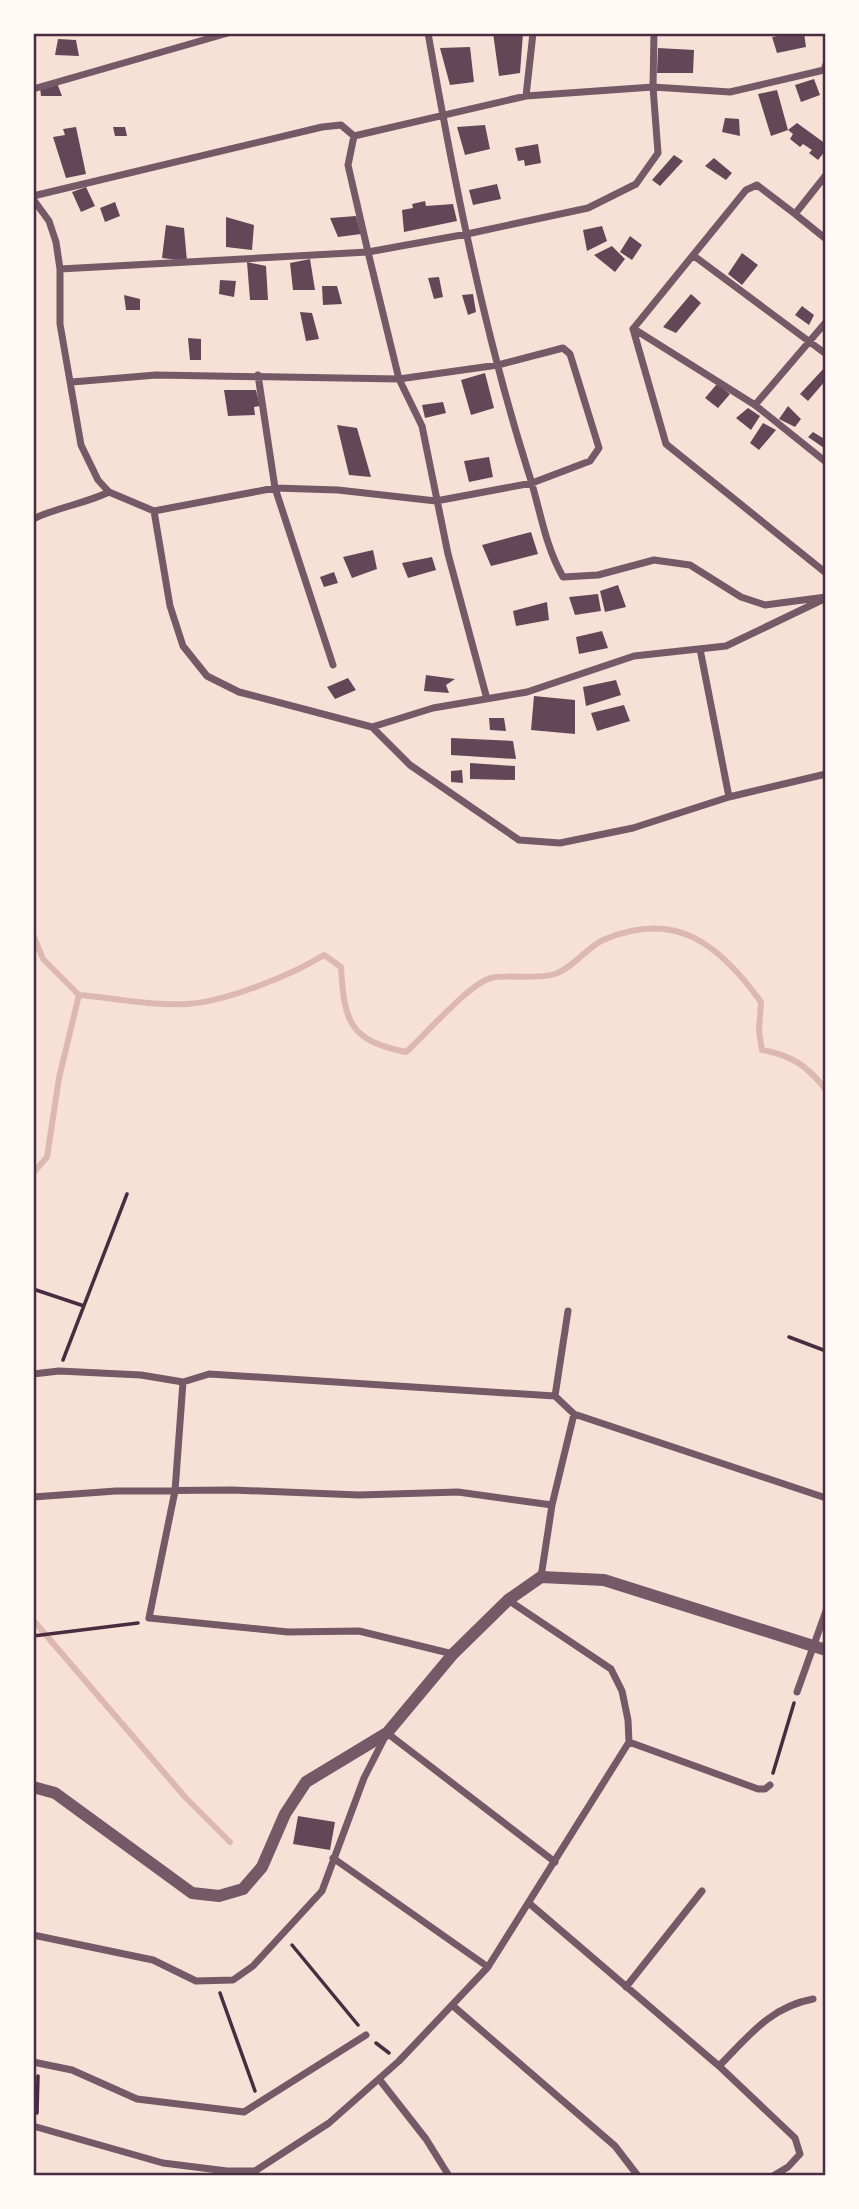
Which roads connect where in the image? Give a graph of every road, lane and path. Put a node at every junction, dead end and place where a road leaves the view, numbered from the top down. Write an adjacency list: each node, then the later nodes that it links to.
1 (228, 33): 7 (street)
2 (428, 33): 9 (street)
3 (533, 33): 8 (street)
4 (654, 33): 6 (street)
5 (826, 64): 6 (street)
6 (653, 87): 8 (street); 14 (street)
7 (33, 89)
8 (526, 96): 9 (street)
9 (442, 114): 10 (street); 14 (street)
10 (354, 136): 12 (street); 16 (street)
11 (826, 175): 13 (street)
12 (33, 197): 18 (street)
13 (795, 214): 15 (street); 17 (street)
14 (467, 234): 16 (street); 23 (street)
15 (826, 239)
16 (368, 252): 18 (street); 25 (street)
17 (694, 256): 20 (street); 21 (street)
18 (60, 270): 26 (street)
19 (826, 322): 21 (street)
20 (633, 329): 27 (street); 35 (street)
21 (810, 342): 22 (street); 27 (street)
22 (826, 354)
23 (498, 365): 25 (street); 29 (street); 29 (street)
24 (258, 375): 25 (street); 26 (street); 30 (street)
25 (399, 379): 32 (street)
26 (72, 382): 31 (street)
27 (755, 405): 28 (street)
28 (826, 462)
29 (532, 483): 32 (street); 36 (street)
30 (275, 488): 32 (street); 33 (street); 38 (street)
31 (109, 492): 33 (street); 34 (street)
32 (436, 501): 39 (street)
33 (154, 511): 40 (street)
34 (33, 519)
35 (826, 573)
36 (826, 598): 37 (street)
37 (700, 649): 39 (street); 42 (street)
38 (333, 665)
39 (487, 699): 40 (street)
40 (372, 727): 42 (street)
41 (826, 774): 42 (street)
42 (729, 797)
43 (127, 1194): 45 (path)
44 (33, 1289): 45 (path)
45 (84, 1306): 49 (path)
46 (568, 1311): 52 (street)
47 (789, 1337): 48 (path)
48 (826, 1351)
49 (59, 1371): 50 (street); 51 (street)
50 (33, 1374)
51 (183, 1382): 52 (street); 54 (street)
52 (555, 1396): 53 (street)
53 (574, 1414): 56 (street); 57 (street)
54 (175, 1491): 55 (street); 57 (street); 61 (street)
55 (33, 1497)
56 (826, 1498)
57 (552, 1505): 58 (street)
58 (541, 1577): 59 (street); 63 (street)
59 (508, 1600): 65 (street); 68 (street)
60 (826, 1611): 63 (street)
61 (149, 1618): 62 (path); 65 (street)
62 (33, 1636)
63 (811, 1645): 64 (street); 66 (street)
64 (826, 1650)
65 (453, 1654): 67 (street)
66 (797, 1692): 69 (path)
67 (387, 1733): 70 (street); 71 (street); 72 (street)
68 (629, 1742): 69 (street); 72 (street)
69 (770, 1785)
70 (33, 1787)
71 (333, 1858): 75 (street); 77 (street)
72 (555, 1862): 74 (street)
73 (702, 1891): 79 (street)
74 (530, 1905): 77 (street); 79 (street)
75 (283, 1933): 78 (street); 82 (path)
76 (33, 1935): 78 (street)
77 (488, 1967): 81 (street)
78 (216, 1983): 87 (path)
79 (626, 1987): 85 (street)
80 (814, 1999): 85 (street)
81 (452, 2005): 83 (street); 91 (street)
82 (366, 2035): 83 (path); 87 (street)
83 (399, 2061): 86 (street)
84 (36, 2062): 87 (street); 88 (path)
85 (719, 2066): 92 (street)
86 (379, 2079): 89 (street); 90 (street)
87 (259, 2103)
88 (35, 2126): 89 (street)
89 (258, 2173)
90 (449, 2176)
91 (639, 2176)
92 (773, 2176)

